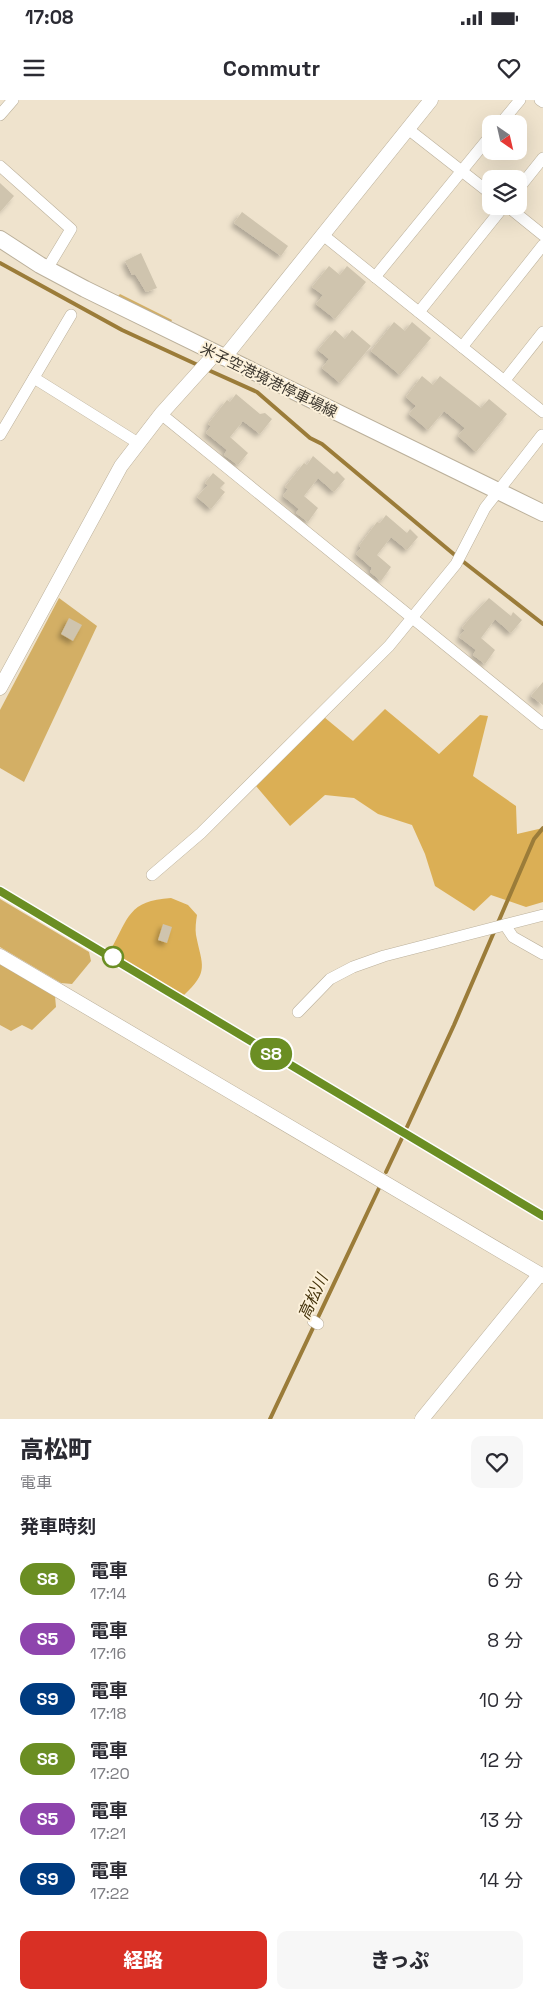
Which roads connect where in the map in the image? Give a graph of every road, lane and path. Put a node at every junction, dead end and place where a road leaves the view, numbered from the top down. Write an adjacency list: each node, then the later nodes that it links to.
1 (13, 100): 4 (street)
2 (431, 100): 6 (street)
3 (520, 100): 5 (street)
4 (0, 115)
5 (508, 115)
6 (408, 128): 10 (street); 15 (street)
7 (482, 146): 10 (street)
8 (543, 158): 11 (street)
9 (0, 166): 19 (street)
10 (462, 171): 12 (street); 20 (street)
11 (527, 178)
12 (482, 187)
13 (498, 215): 21 (street)
14 (517, 215): 16 (street)
15 (323, 235): 20 (street); 25 (street)
16 (543, 235)
17 (0, 239): 19 (main road, 米子空港境港停車場線)
18 (543, 245): 24 (street)
19 (47, 269): 25 (main road, 米子空港境港停車場線)
20 (375, 278): 21 (street)
21 (419, 312): 24 (street)
22 (71, 315): 26 (street)
23 (543, 332): 27 (street)
24 (462, 347): 27 (street)
25 (219, 356): 29 (street); 33 (main road, 米子空港境港停車場線)
26 (34, 378): 31 (street); 32 (street)
27 (504, 380): 28 (street)
28 (543, 412)
29 (161, 414): 32 (street); 35 (street)
30 (543, 435): 33 (street)
31 (0, 436)
32 (138, 443): 36 (street)
33 (497, 491): 34 (main road, 米子空港境港停車場線); 35 (street)
34 (543, 513)
35 (411, 618): 37 (street); 38 (street)
36 (0, 688)
37 (543, 724)
38 (152, 875)
39 (543, 915): 40 (street)
40 (505, 925): 41 (street); 43 (street)
41 (543, 954)
42 (0, 956): 44 (street)
43 (298, 1012)
44 (541, 1275): 45 (street)
45 (422, 1419)

